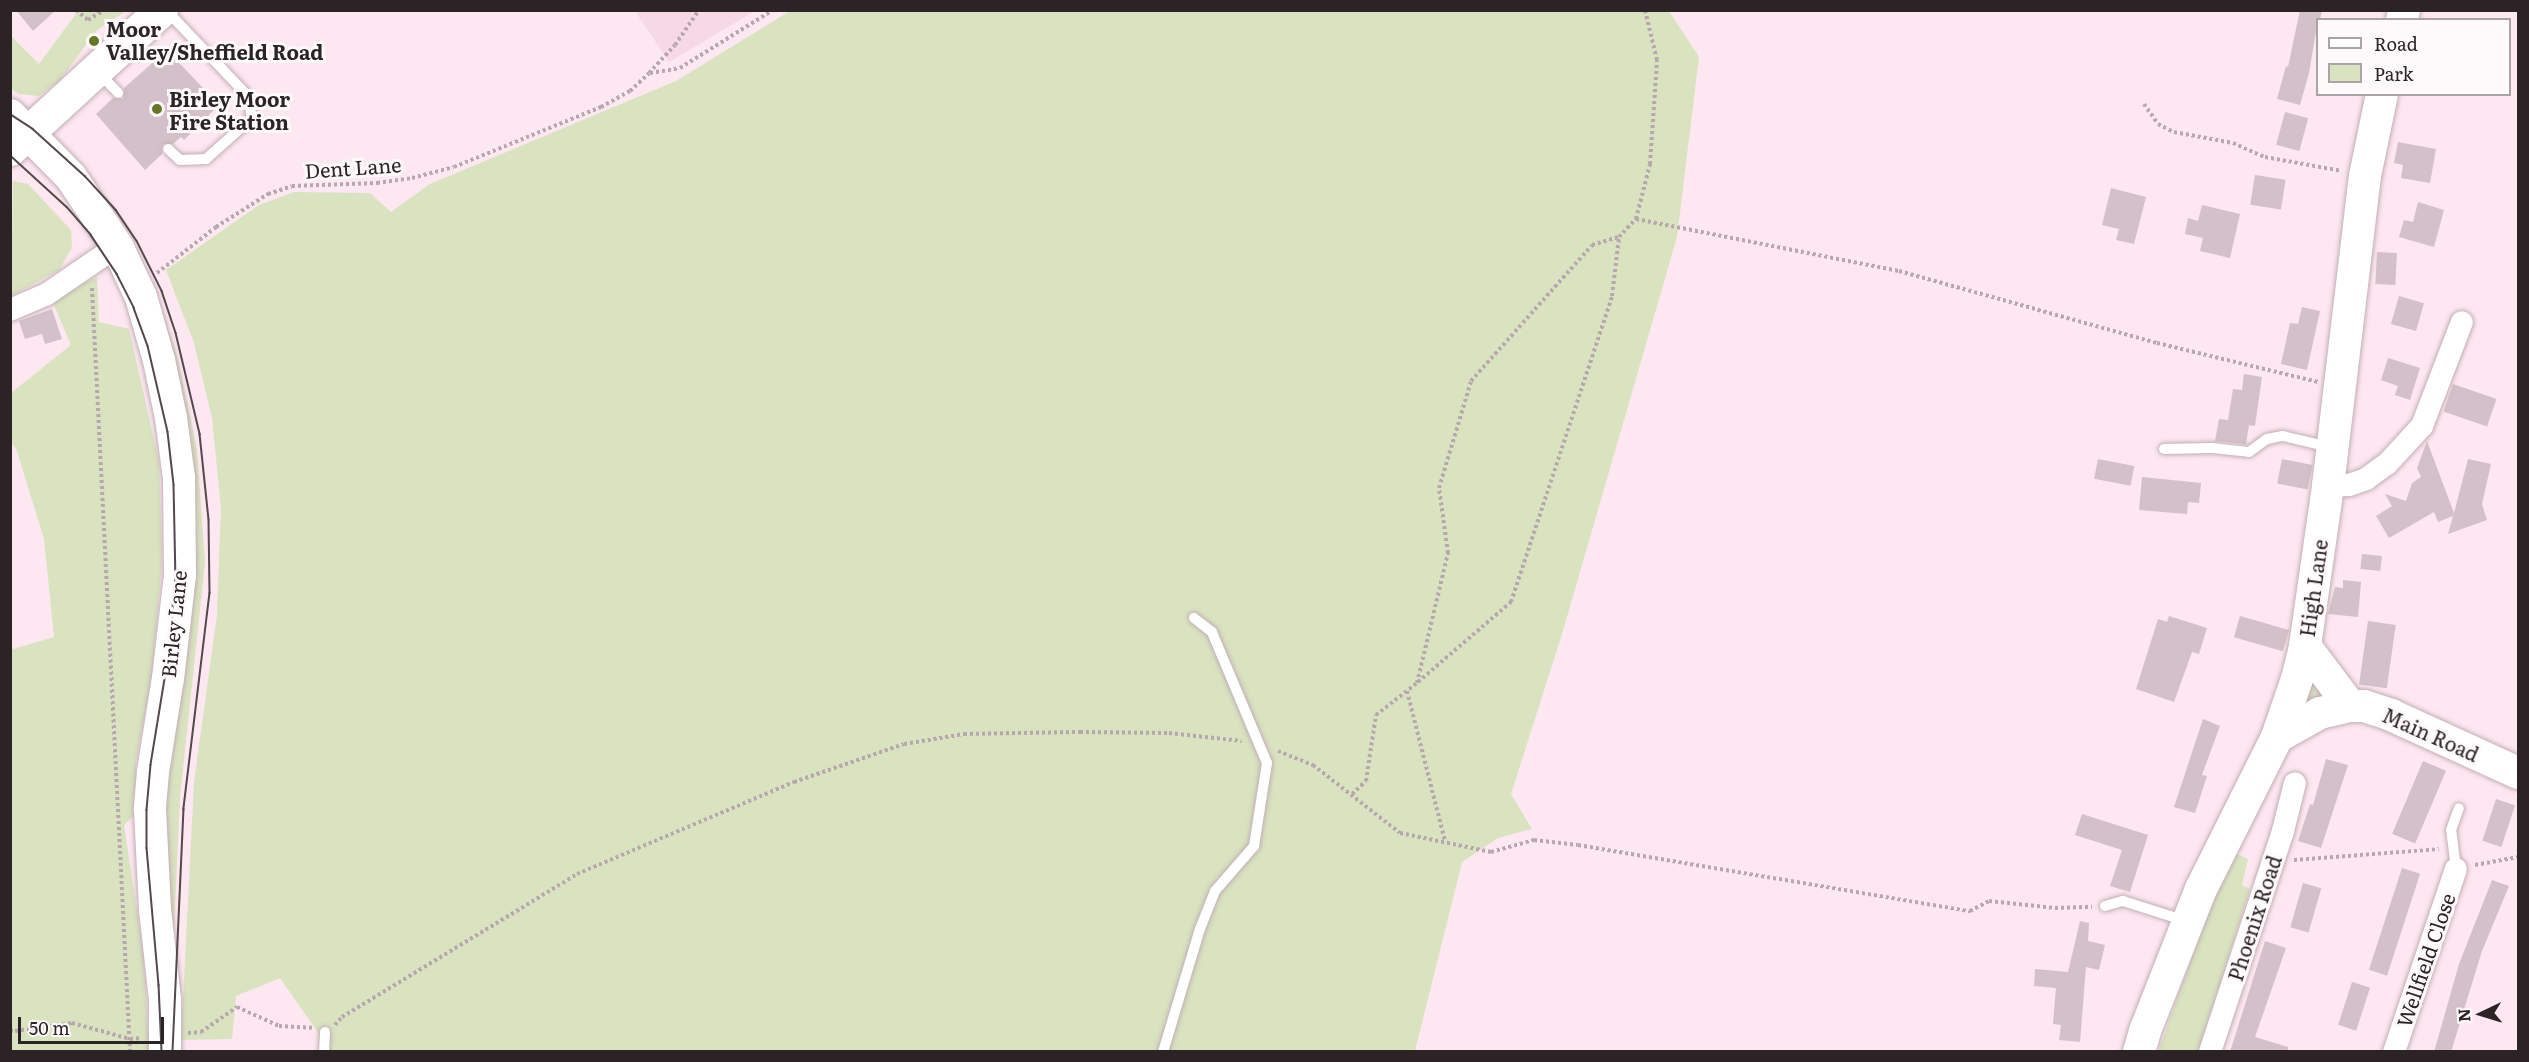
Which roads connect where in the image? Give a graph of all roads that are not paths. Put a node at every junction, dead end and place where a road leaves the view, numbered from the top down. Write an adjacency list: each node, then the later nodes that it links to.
1 (163, 10): 2 (main road); 6 (lane)
2 (96, 69): 3 (lane); 5 (main road)
3 (118, 93)
4 (2382, 96): 10 (street, High Lane)
5 (15, 137): 7 (street, Birley Lane)
6 (168, 149)
7 (117, 246): 8 (street); 24 (street, Birley Lane)
8 (10, 310)
9 (2462, 322): 12 (street)
10 (2333, 448): 11 (lane); 12 (street, High Lane)
11 (2164, 449)
12 (2328, 486): 14 (street, High Lane)
13 (1194, 618): 26 (lane)
14 (2305, 646): 15 (street); 16 (street, High Lane)
15 (2350, 706): 16 (street, Main Road); 17 (street, Main Road)
16 (2277, 737): 22 (street, High Lane)
17 (2518, 773)
18 (2295, 783): 28 (street, Phoenix Road)
19 (2459, 808): 20 (lane)
20 (2454, 858): 29 (street, Wellfield Close)
21 (2105, 906): 22 (lane)
22 (2189, 922): 27 (street, High Lane)
23 (325, 1032): 25 (lane)
24 (164, 1041)
25 (324, 1052)
26 (1163, 1052)
27 (2139, 1052)
28 (2210, 1052)
29 (2394, 1052)

